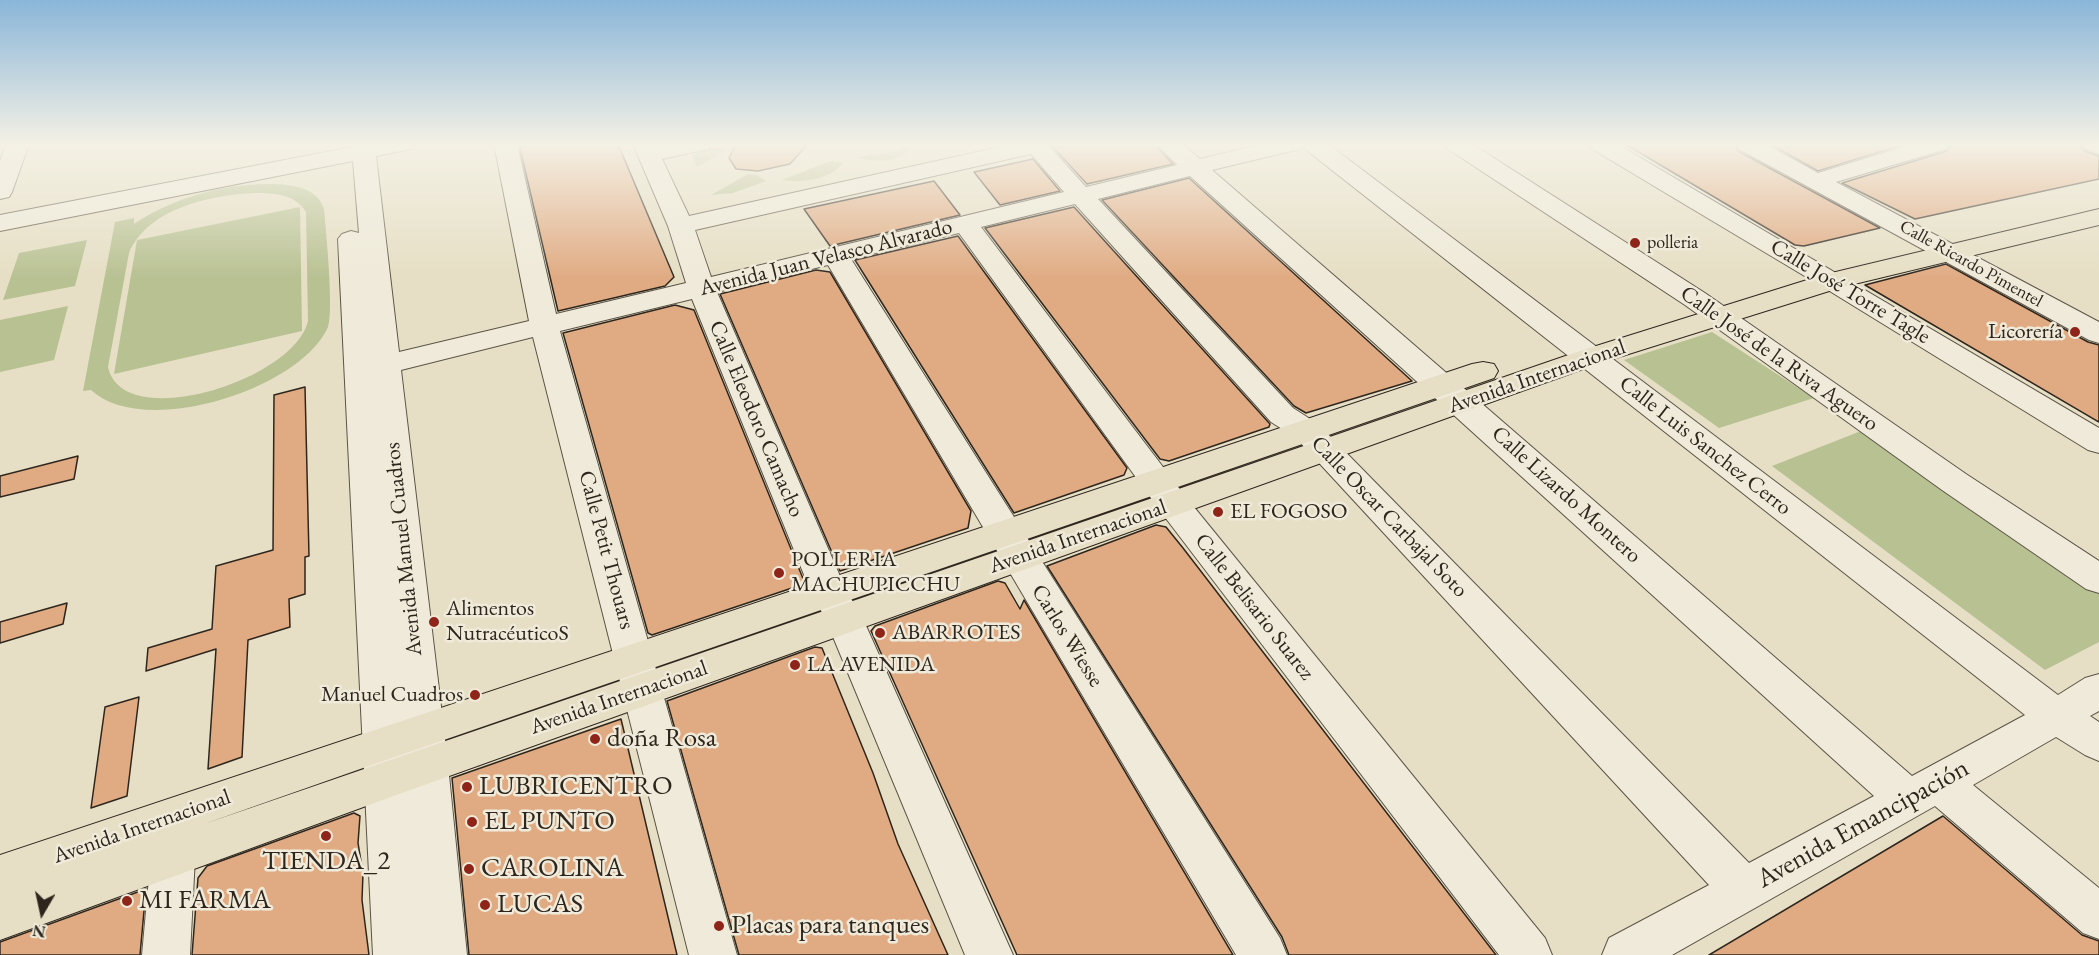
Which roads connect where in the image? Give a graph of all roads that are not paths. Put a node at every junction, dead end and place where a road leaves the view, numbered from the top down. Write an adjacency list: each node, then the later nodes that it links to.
1 (165, 189): 16 (street)
2 (357, 189): 31 (street, Avenida Manuel Cuadros)
3 (515, 189): 28 (street, Calle Petit Thouars)
4 (664, 189): 18 (street, Calle Eleodoro Camacho)
5 (845, 189): 18 (street)
6 (1076, 189): 13 (street, Calle Oscar Carbajal Soto)
7 (1109, 189): 13 (street, Avenida Juan Velasco Alvarado)
8 (1218, 189): 32 (street, Calle Lizardo Montero)
9 (1371, 189): 30 (street, Calle Luis Sanchez Cerro)
10 (1524, 189): 26 (street, Calle José de la Riva Aguero)
11 (1676, 189): 22 (street, Calle José Torre Tagle)
12 (1830, 189): 19 (street, Calle Ricardo Pimentel)
13 (1082, 195): 17 (street, Avenida Juan Velasco Alvarado); 33 (street, Calle Oscar Carbajal Soto)
14 (2099, 195): 19 (main road, Avenida Internacional)
15 (2099, 216): 20 (main road, Avenida Internacional)
16 (0, 223)
17 (965, 224): 21 (street, Avenida Juan Velasco Alvarado); 35 (street, Calle Belisario Suarez)
18 (681, 226): 24 (street, Calle Eleodoro Camacho)
19 (1921, 237): 20 (street, Calle Ricardo Pimentel); 22 (main road, Avenida Internacional)
20 (1947, 254): 23 (main road, Avenida Internacional); 27 (street, Calle Ricardo Pimentel)
21 (836, 256): 24 (street, Avenida Juan Velasco Alvarado); 36 (street, Carlos Wiesse)
22 (1807, 266): 23 (street, Calle José Torre Tagle); 26 (main road, Avenida Internacional)
23 (1833, 281): 26 (main road, Avenida Internacional); 34 (street, Calle José Torre Tagle)
24 (701, 288): 28 (street, Avenida Juan Velasco Alvarado); 38 (street, Calle Eleodoro Camacho)
25 (2099, 305): 27 (street)
26 (1706, 308): 30 (main road, Avenida Internacional); 37 (street, Calle José de la Riva Aguero)
27 (2068, 317): 29 (street, Calle Ricardo Pimentel)
28 (545, 327): 31 (street, Avenida Juan Velasco Alvarado); 39 (street, Calle Petit Thouars)
29 (2099, 334)
30 (1580, 350): 32 (main road, Avenida Internacional); 41 (street, Calle Luis Sanchez Cerro)
31 (372, 368): 43 (street, Avenida Manuel Cuadros); 44 (street, Avenida Manuel Cuadros)
32 (1451, 394): 33 (main road, Avenida Internacional); 45 (street, Calle Lizardo Montero)
33 (1316, 440): 35 (main road, Avenida Internacional); 48 (street, Calle Oscar Carbajal Soto)
34 (2099, 442)
35 (1165, 492): 36 (main road, Avenida Internacional); 57 (street, Calle Belisario Suarez)
36 (1012, 545): 38 (main road, Avenida Internacional); 56 (street, Carlos Wiesse)
37 (2099, 579)
38 (836, 606): 39 (main road, Avenida Internacional); 55 (street, Calle Eleodoro Camacho)
39 (638, 674): 43 (main road, Avenida Internacional); 54 (street, Calle Petit Thouars)
40 (2099, 690): 41 (street, Avenida Emancipación)
41 (2057, 717): 42 (street, Calle Luis Sanchez Cerro); 45 (street, Avenida Emancipación)
42 (2099, 743)
43 (425, 747): 44 (main road, Avenida Internacional); 53 (street, Avenida Manuel Cuadros)
44 (384, 762): 46 (main road, Avenida Internacional); 47 (main road, Avenida Internacional); 52 (street, Avenida Manuel Cuadros)
45 (1923, 791): 48 (street, Avenida Emancipación); 49 (street, Calle Lizardo Montero)
46 (173, 856): 50 (main road, Avenida Internacional); 51 (street)
47 (0, 876)
48 (1744, 890): 58 (street, Avenida Emancipación)
49 (2099, 917)
50 (0, 918)
51 (166, 955)
52 (397, 955)
53 (443, 955)
54 (713, 955)
55 (989, 955)
56 (1263, 955)
57 (1528, 955)
58 (1626, 955)

